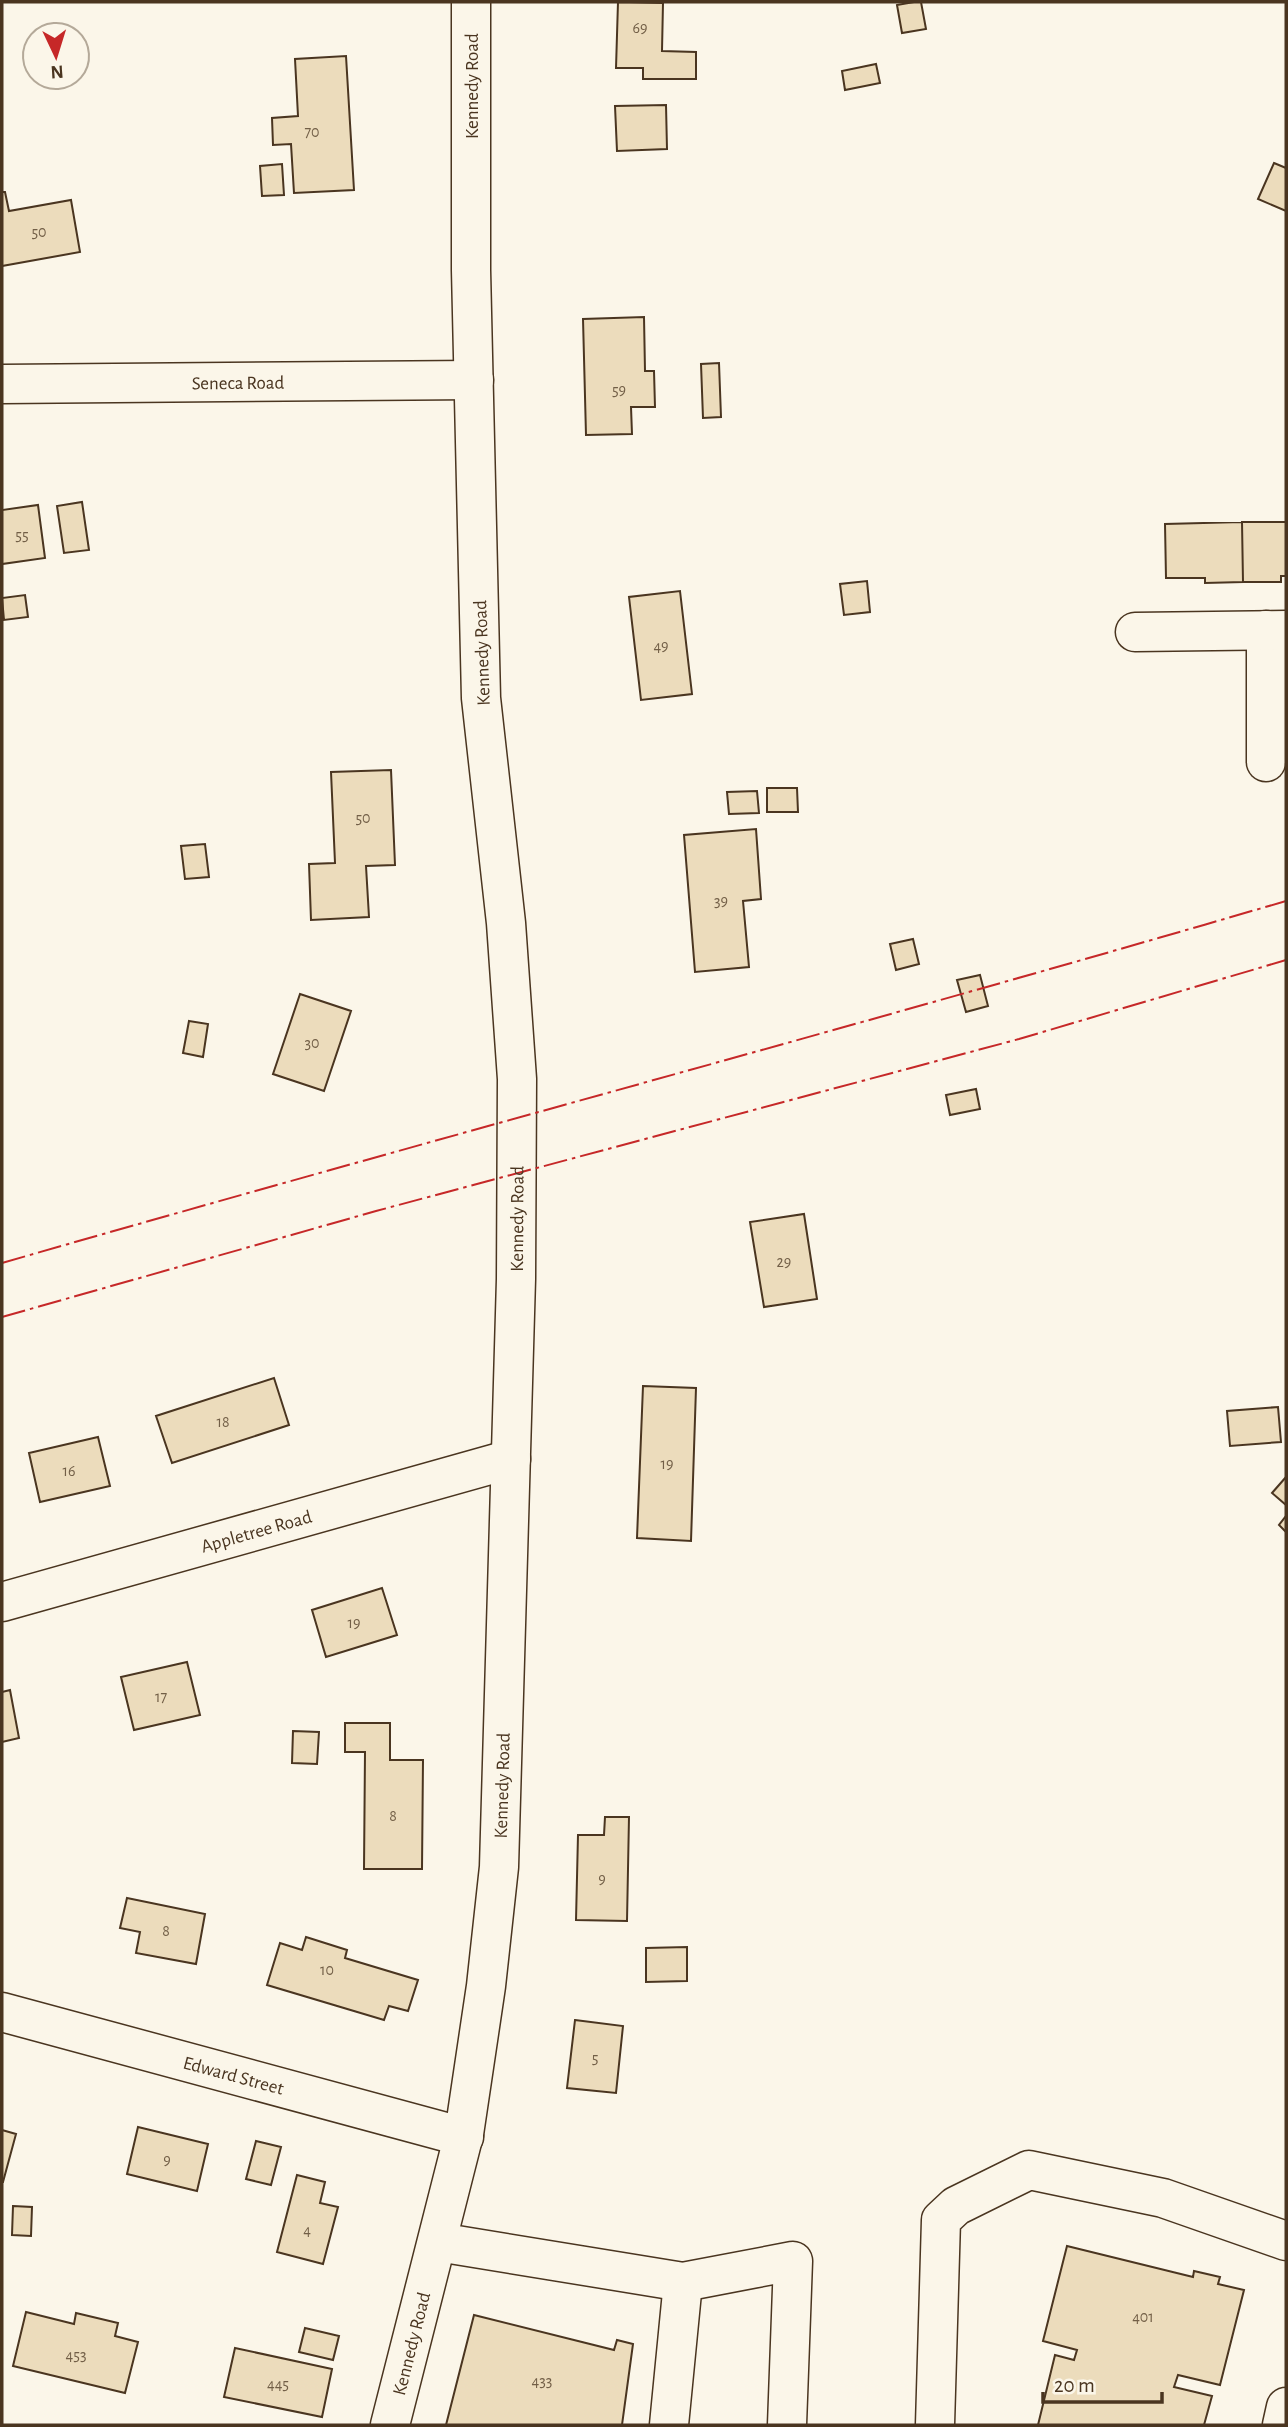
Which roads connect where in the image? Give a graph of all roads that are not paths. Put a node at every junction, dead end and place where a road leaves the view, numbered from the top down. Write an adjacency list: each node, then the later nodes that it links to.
1 (471, 2): 2 (street, Kennedy Road)
2 (474, 380): 3 (street, Seneca Road); 7 (street, Kennedy Road)
3 (2, 384)
4 (1276, 630): 5 (street); 6 (street)
5 (1135, 632)
6 (1266, 762)
7 (511, 1459): 8 (street, Appletree Road); 10 (street, Kennedy Road)
8 (2, 1602)
9 (2, 2012): 10 (street, Edward Street)
10 (464, 2137): 12 (street, Kennedy Road)
11 (1286, 2241): 18 (street)
12 (438, 2242): 13 (street); 15 (street, Kennedy Road)
13 (683, 2282): 16 (street); 17 (street)
14 (1286, 2407): 19 (street)
15 (390, 2425)
16 (669, 2425)
17 (787, 2425)
18 (934, 2425)
19 (1282, 2425)

